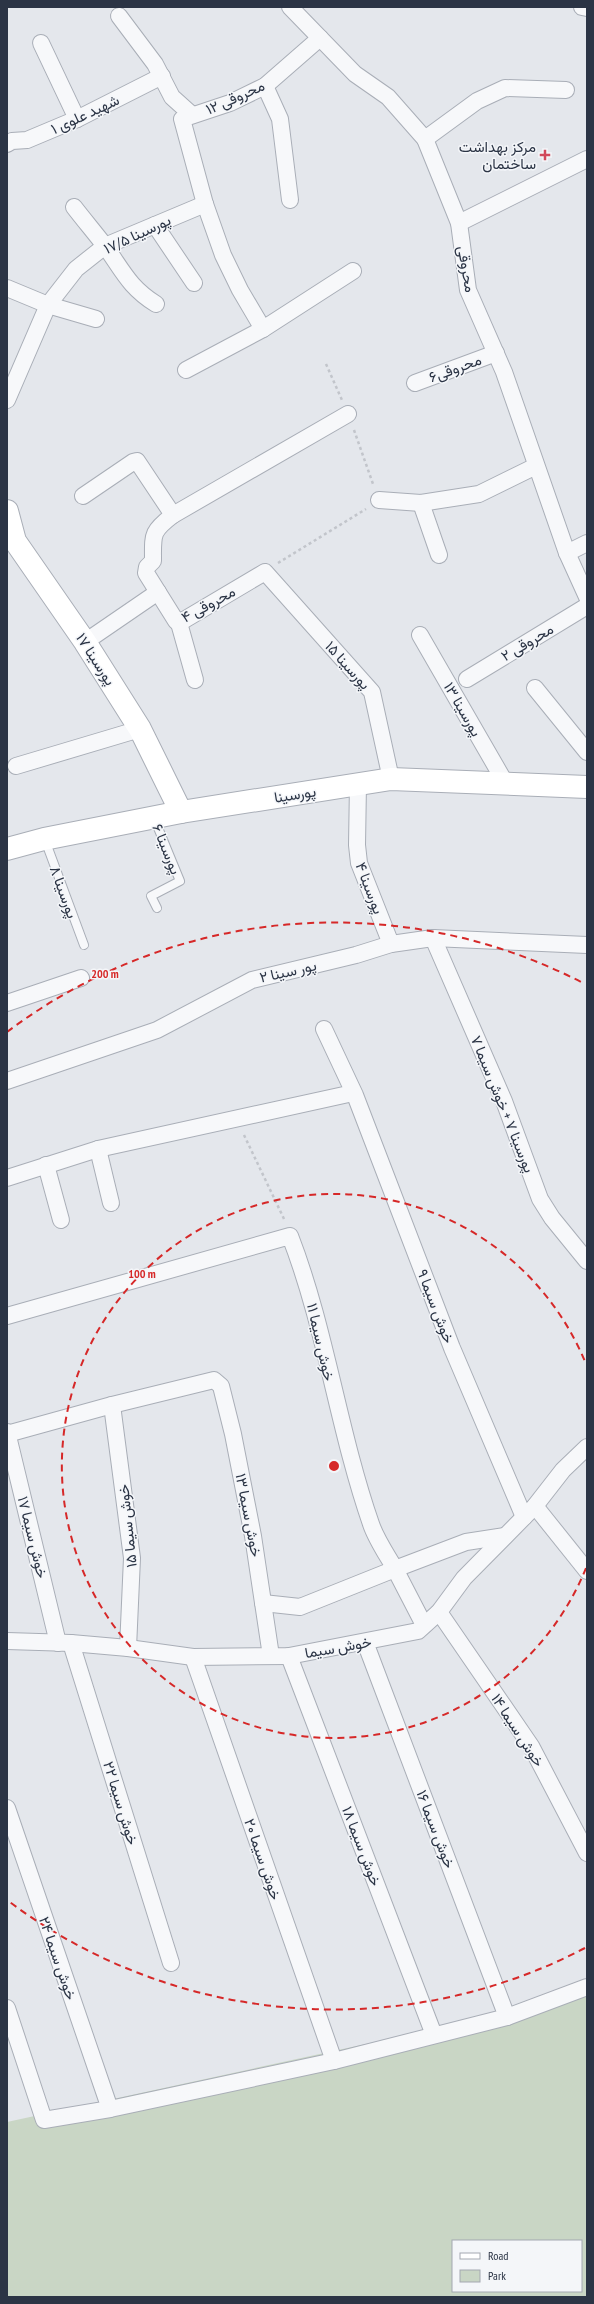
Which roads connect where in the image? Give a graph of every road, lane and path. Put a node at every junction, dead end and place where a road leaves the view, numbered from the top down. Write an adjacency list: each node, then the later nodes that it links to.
1 (290, 7): 5 (street, محروقی)
2 (582, 7): 3 (street)
3 (587, 8)
4 (119, 16): 7 (street)
5 (320, 38): 8 (street, محروقی ۱۲); 12 (street, محروقی)
6 (41, 43): 11 (street)
7 (162, 76): 10 (street); 11 (street, شهید علوی ۱)
8 (265, 86): 10 (street, محروقی ۱۲); 15 (street)
9 (566, 90): 12 (street)
10 (187, 117): 16 (street)
11 (77, 119): 13 (street, شهید علوی ۱)
12 (424, 139): 18 (street, محروقی)
13 (7, 144)
14 (587, 159): 18 (street)
15 (290, 200)
16 (205, 204): 19 (street, پورسینا ۱۷/۵); 27 (street)
17 (74, 207): 20 (street)
18 (460, 222): 28 (street, محروقی)
19 (155, 225): 20 (street, پورسینا ۱۷/۵); 22 (street)
20 (105, 246): 24 (street); 25 (street, پورسینا ۱۷/۵)
21 (352, 271): 27 (street)
22 (194, 283)
23 (7, 288): 25 (street)
24 (156, 304)
25 (48, 305): 26 (street); 31 (street, پورسینا ۱۷/۵)
26 (96, 319)
27 (263, 329): 29 (street)
28 (496, 353): 30 (street, محروقی۶); 33 (street, محروقی)
29 (186, 370)
30 (415, 383)
31 (7, 400)
32 (348, 414): 38 (street, محروقی ۴)
33 (536, 466): 36 (street); 40 (street, محروقی)
34 (83, 496): 38 (street)
35 (379, 500): 36 (street); 42 (path)
36 (421, 503): 41 (street)
37 (7, 511): 48 (street, پورسینا ۱۷)
38 (173, 515): 43 (street, محروقی ۴)
39 (587, 543): 40 (street)
40 (567, 553): 44 (street, محروقی)
41 (439, 555)
42 (265, 572): 46 (street, محروقی ۴); 55 (street, پورسینا ۱۵)
43 (158, 592): 46 (street, محروقی ۴); 48 (street)
44 (587, 597)
45 (587, 606): 49 (street, محروقی ۲)
46 (179, 623): 50 (street)
47 (420, 635): 57 (street, پورسینا ۱۳)
48 (85, 642): 52 (street, پورسینا ۱۷)
49 (467, 679)
50 (195, 680)
51 (535, 688): 53 (street)
52 (140, 729): 54 (street); 59 (street, پورسینا ۱۷)
53 (587, 752)
54 (16, 766)
55 (391, 778): 56 (street, پورسینا); 57 (street, پورسینا)
56 (358, 784): 59 (street, پورسینا); 65 (street, پورسینا ۴)
57 (506, 784): 58 (street, پورسینا)
58 (587, 787)
59 (180, 812): 60 (street, پورسینا)
60 (154, 817): 61 (street, پورسینا); 63 (lane, پورسینا ۶)
61 (44, 839): 62 (street, پورسینا); 66 (lane, پورسینا ۸)
62 (7, 849)
63 (157, 908)
64 (433, 938): 65 (street, پور سینا ۲); 67 (street, پور سینا ۲); 80 (street, پورسینا ۷ + خوش سیما ۷)
65 (392, 944): 71 (street, پور سینا ۲)
66 (84, 945)
67 (587, 945)
68 (81, 978): 69 (street)
69 (7, 1003)
70 (324, 1029): 72 (street, خوش سیما ۹)
71 (7, 1081)
72 (353, 1093): 73 (street); 85 (street, خوش سیما ۹)
73 (236, 1118): 74 (street); 79 (path)
74 (98, 1149): 75 (street); 77 (street)
75 (46, 1165): 76 (street); 78 (street)
76 (7, 1178)
77 (112, 1204)
78 (61, 1220)
79 (290, 1236): 81 (street); 87 (street, خوش سیما ۱۱)
80 (587, 1261)
81 (7, 1316)
82 (112, 1405): 83 (street); 89 (street, خوش سیما ۱۳); 95 (street, خوش سیما ۱۵)
83 (7, 1433): 94 (street, خوش سیما ۱۷)
84 (587, 1447): 85 (street, خوش سیما)
85 (530, 1512): 86 (street, خوش سیما); 88 (street, خوش سیما ۹)
86 (505, 1536): 87 (street); 90 (street, خوش سیما)
87 (395, 1569): 89 (street); 91 (street, خوش سیما ۱۱)
88 (587, 1571)
89 (263, 1603): 96 (street, خوش سیما ۱۳)
90 (439, 1612): 91 (street, خوش سیما); 100 (street, خوش سیما ۱۴)
91 (424, 1625): 93 (street, خوش سیما)
92 (7, 1641): 94 (street, خوش سیما)
93 (365, 1642): 97 (street, خوش سیما); 104 (street, خوش سیما ۱۶)
94 (65, 1643): 95 (street, خوش سیما); 101 (street, خوش سیما ۲۲)
95 (128, 1648): 98 (street, خوش سیما)
96 (271, 1656): 97 (street, خوش سیما); 98 (street, خوش سیما)
97 (289, 1656): 105 (street, خوش سیما ۱۸)
98 (193, 1657): 106 (street, خوش سیما ۲۰)
99 (7, 1808): 107 (street, خوش سیما ۲۴)
100 (587, 1853)
101 (171, 1963)
102 (587, 1987): 104 (street)
103 (7, 2008): 107 (street)
104 (507, 2017): 105 (street)
105 (434, 2036): 106 (street)
106 (334, 2061): 107 (street)
107 (110, 2109)

